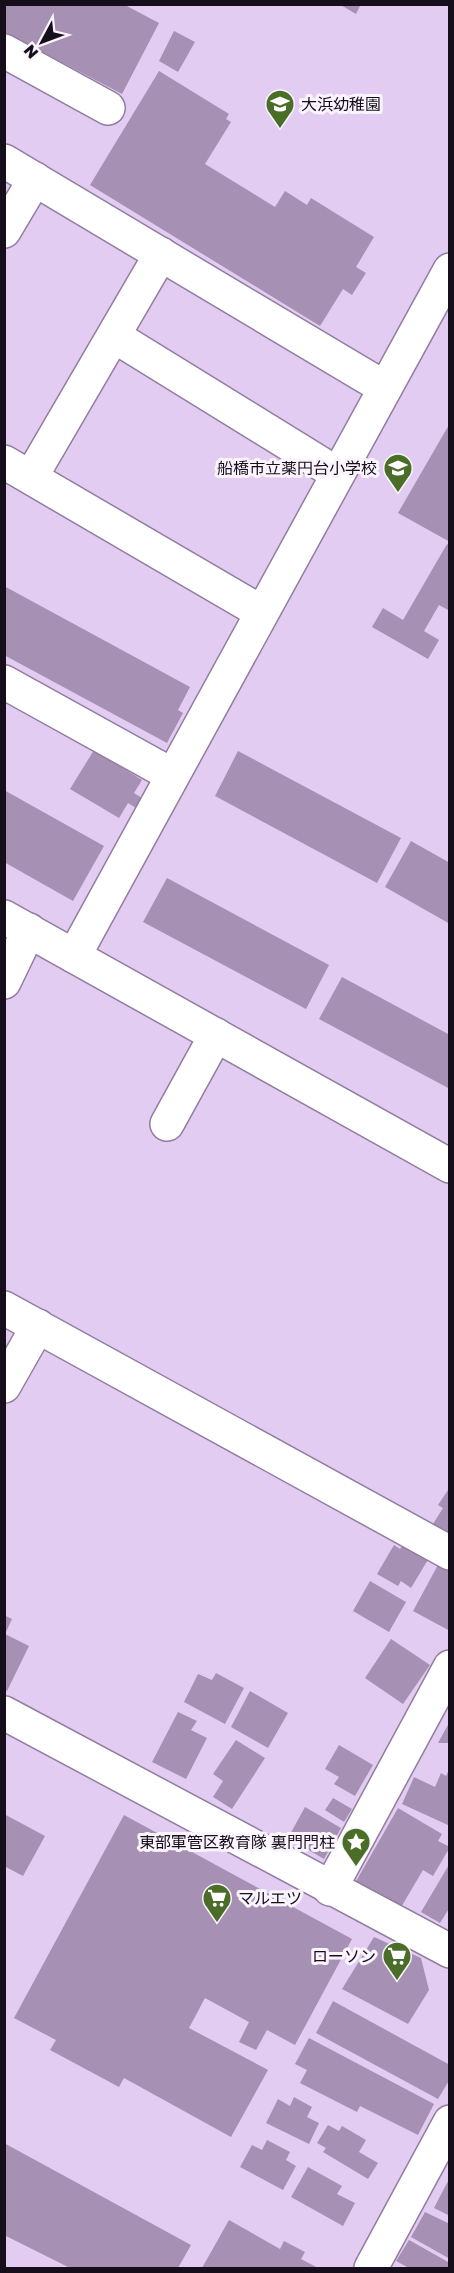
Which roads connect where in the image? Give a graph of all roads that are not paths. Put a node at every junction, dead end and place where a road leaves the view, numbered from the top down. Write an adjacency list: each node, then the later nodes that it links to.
1 (4, 51): 2 (street)
2 (108, 108)
3 (4, 161): 4 (street)
4 (35, 179): 5 (street); 6 (street)
5 (4, 231)
6 (161, 254): 8 (street); 9 (street)
7 (450, 270): 9 (street)
8 (114, 336): 10 (street); 11 (street)
9 (385, 388): 11 (street)
10 (18, 469): 12 (street)
11 (336, 473): 12 (street)
12 (261, 612): 14 (street)
13 (4, 682): 14 (street)
14 (172, 775): 16 (street)
15 (17, 923): 16 (street); 17 (street)
16 (74, 956): 18 (street)
17 (4, 982)
18 (216, 1035): 19 (street); 20 (street)
19 (166, 1124)
20 (450, 1166)
21 (4, 1308): 22 (street)
22 (38, 1326): 23 (street); 24 (street)
23 (4, 1386)
24 (450, 1553)
25 (450, 1666): 27 (street)
26 (4, 1713): 27 (street)
27 (330, 1889): 28 (street)
28 (450, 1950)
29 (450, 2122): 30 (street)
30 (371, 2268)

